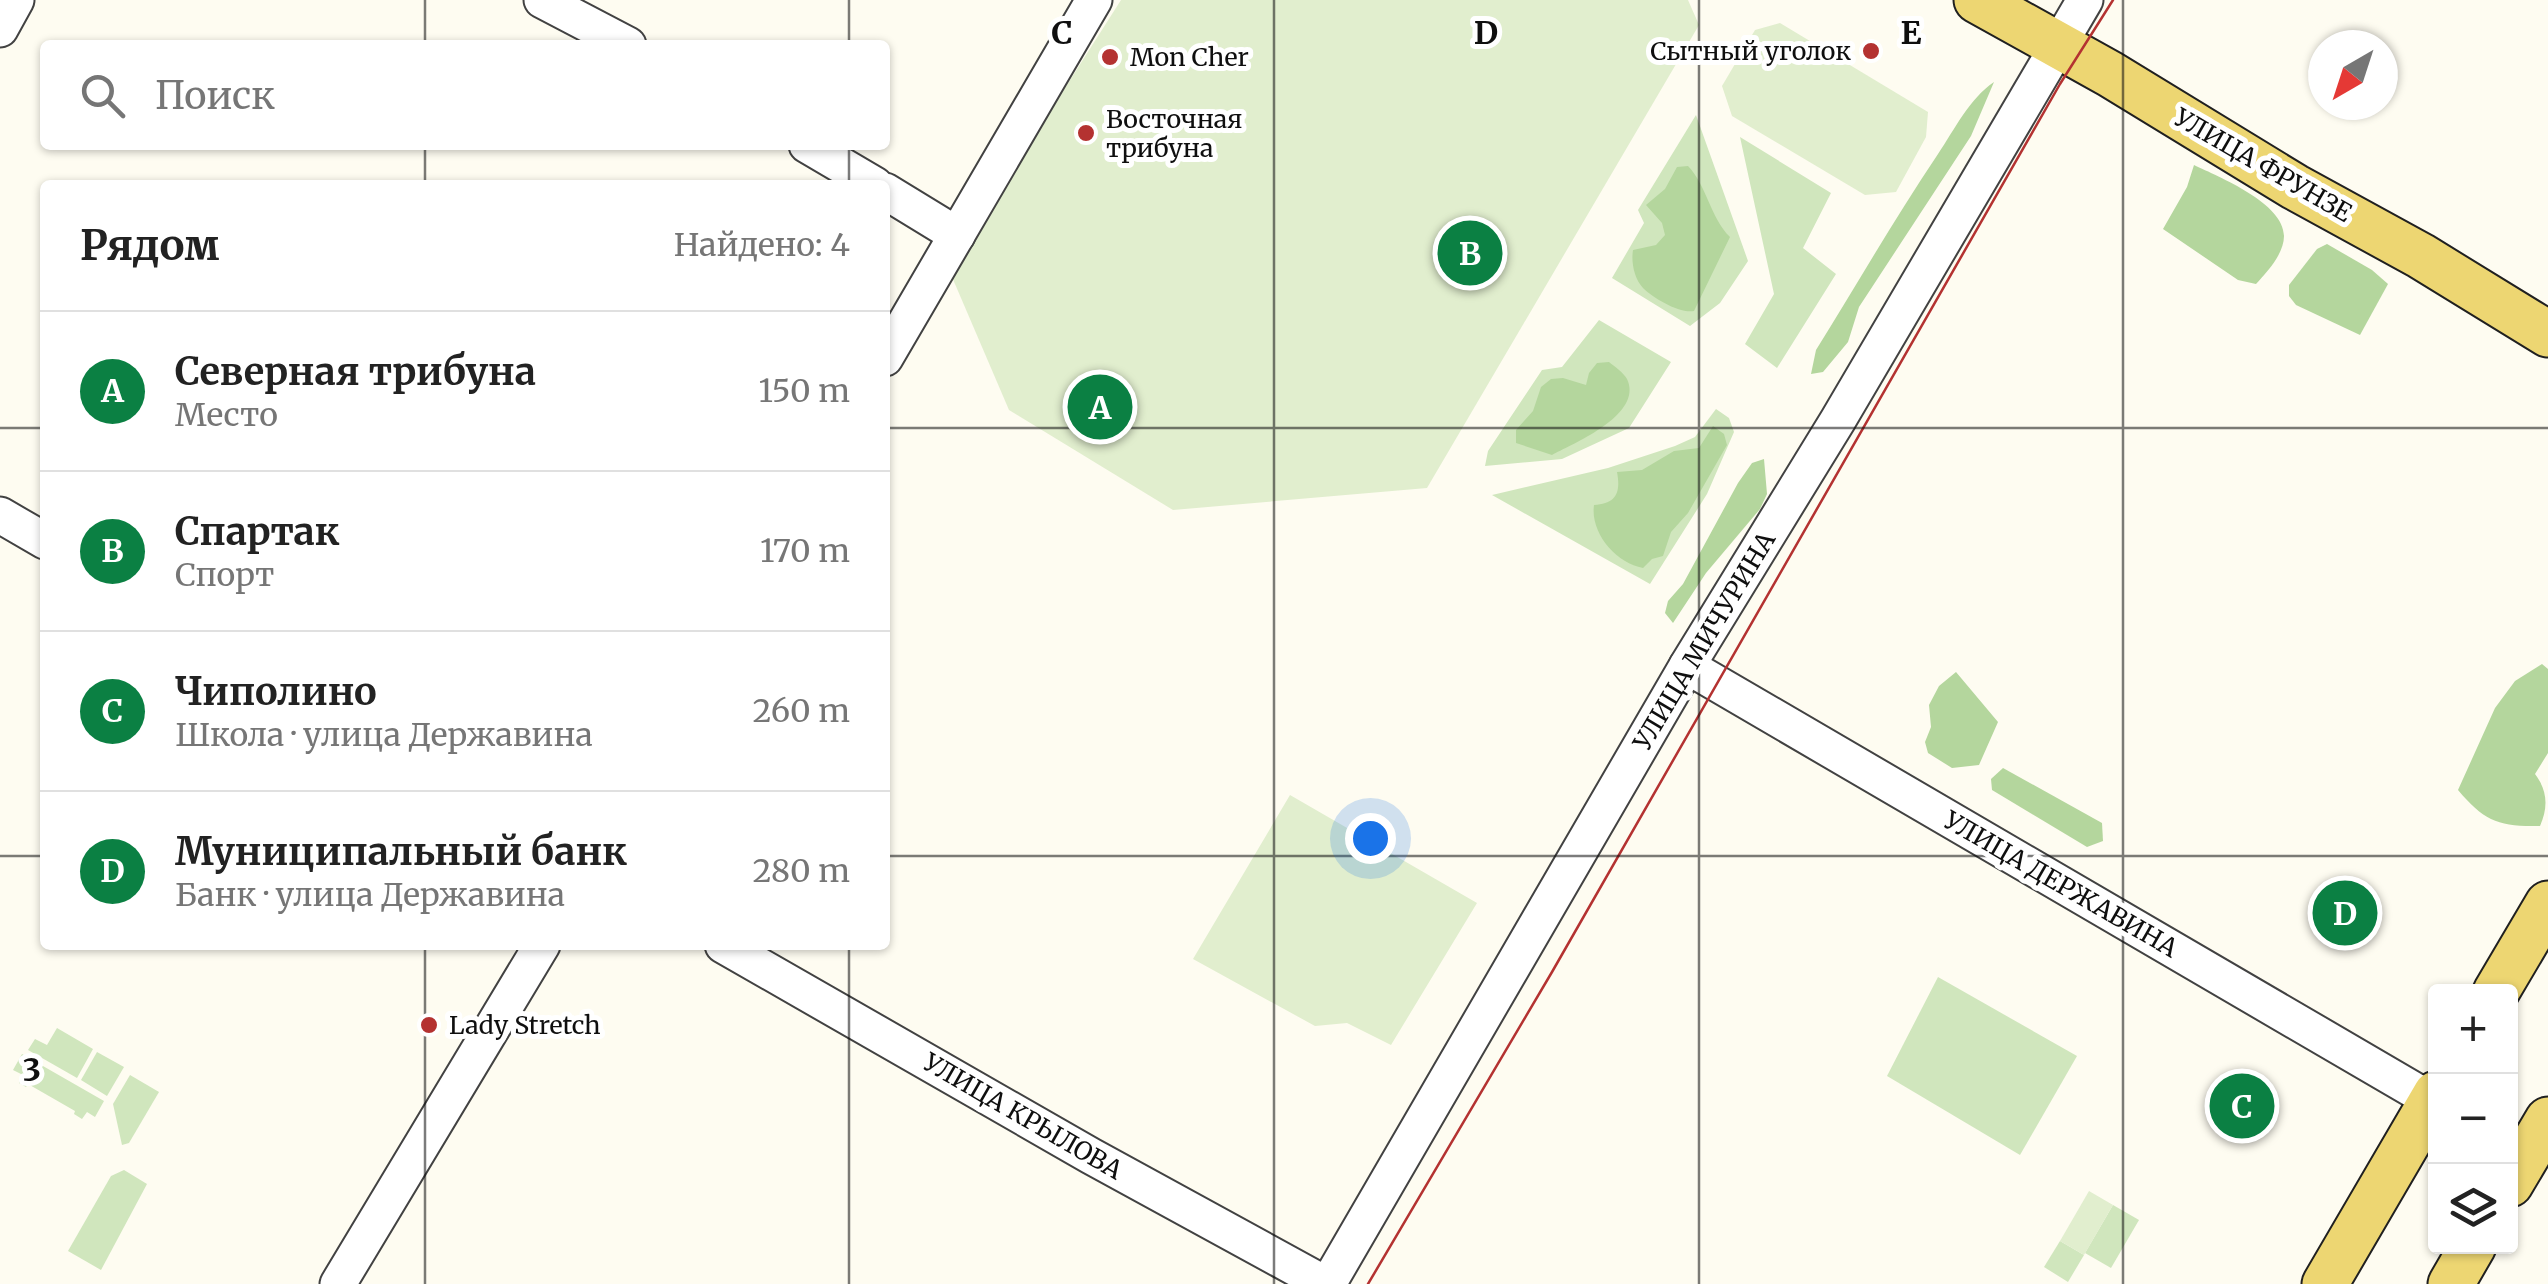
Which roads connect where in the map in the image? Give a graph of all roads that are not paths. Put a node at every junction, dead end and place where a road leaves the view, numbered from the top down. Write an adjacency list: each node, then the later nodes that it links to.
1 (16, 0): 6 (street)
2 (542, 0): 7 (street)
3 (1094, 0): 12 (street)
4 (1977, 0): 8 (main road, УЛИЦА ФРУНЗЕ)
5 (2085, 0): 8 (street, УЛИЦА МИЧУРИНА)
6 (0, 28)
7 (618, 40)
8 (2058, 45): 13 (main road, УЛИЦА ФРУНЗЕ); 17 (street, УЛИЦА МИЧУРИНА)
9 (816, 150): 10 (street)
10 (867, 180)
11 (890, 194): 12 (street)
12 (957, 234): 14 (street)
13 (2548, 334)
14 (890, 349)
15 (0, 514): 16 (street)
16 (40, 537)
17 (1688, 666): 22 (street, УЛИЦА ДЕРЖАВИНА); 26 (street, УЛИЦА МИЧУРИНА)
18 (2548, 904): 21 (main road)
19 (539, 950): 25 (street)
20 (732, 950): 26 (street, УЛИЦА КРЫЛОВА)
21 (2501, 984)
22 (2428, 1096)
23 (2428, 1109): 27 (main road)
24 (2469, 1254): 28 (main road)
25 (338, 1284)
26 (1326, 1284)
27 (2325, 1284)
28 (2451, 1284)

